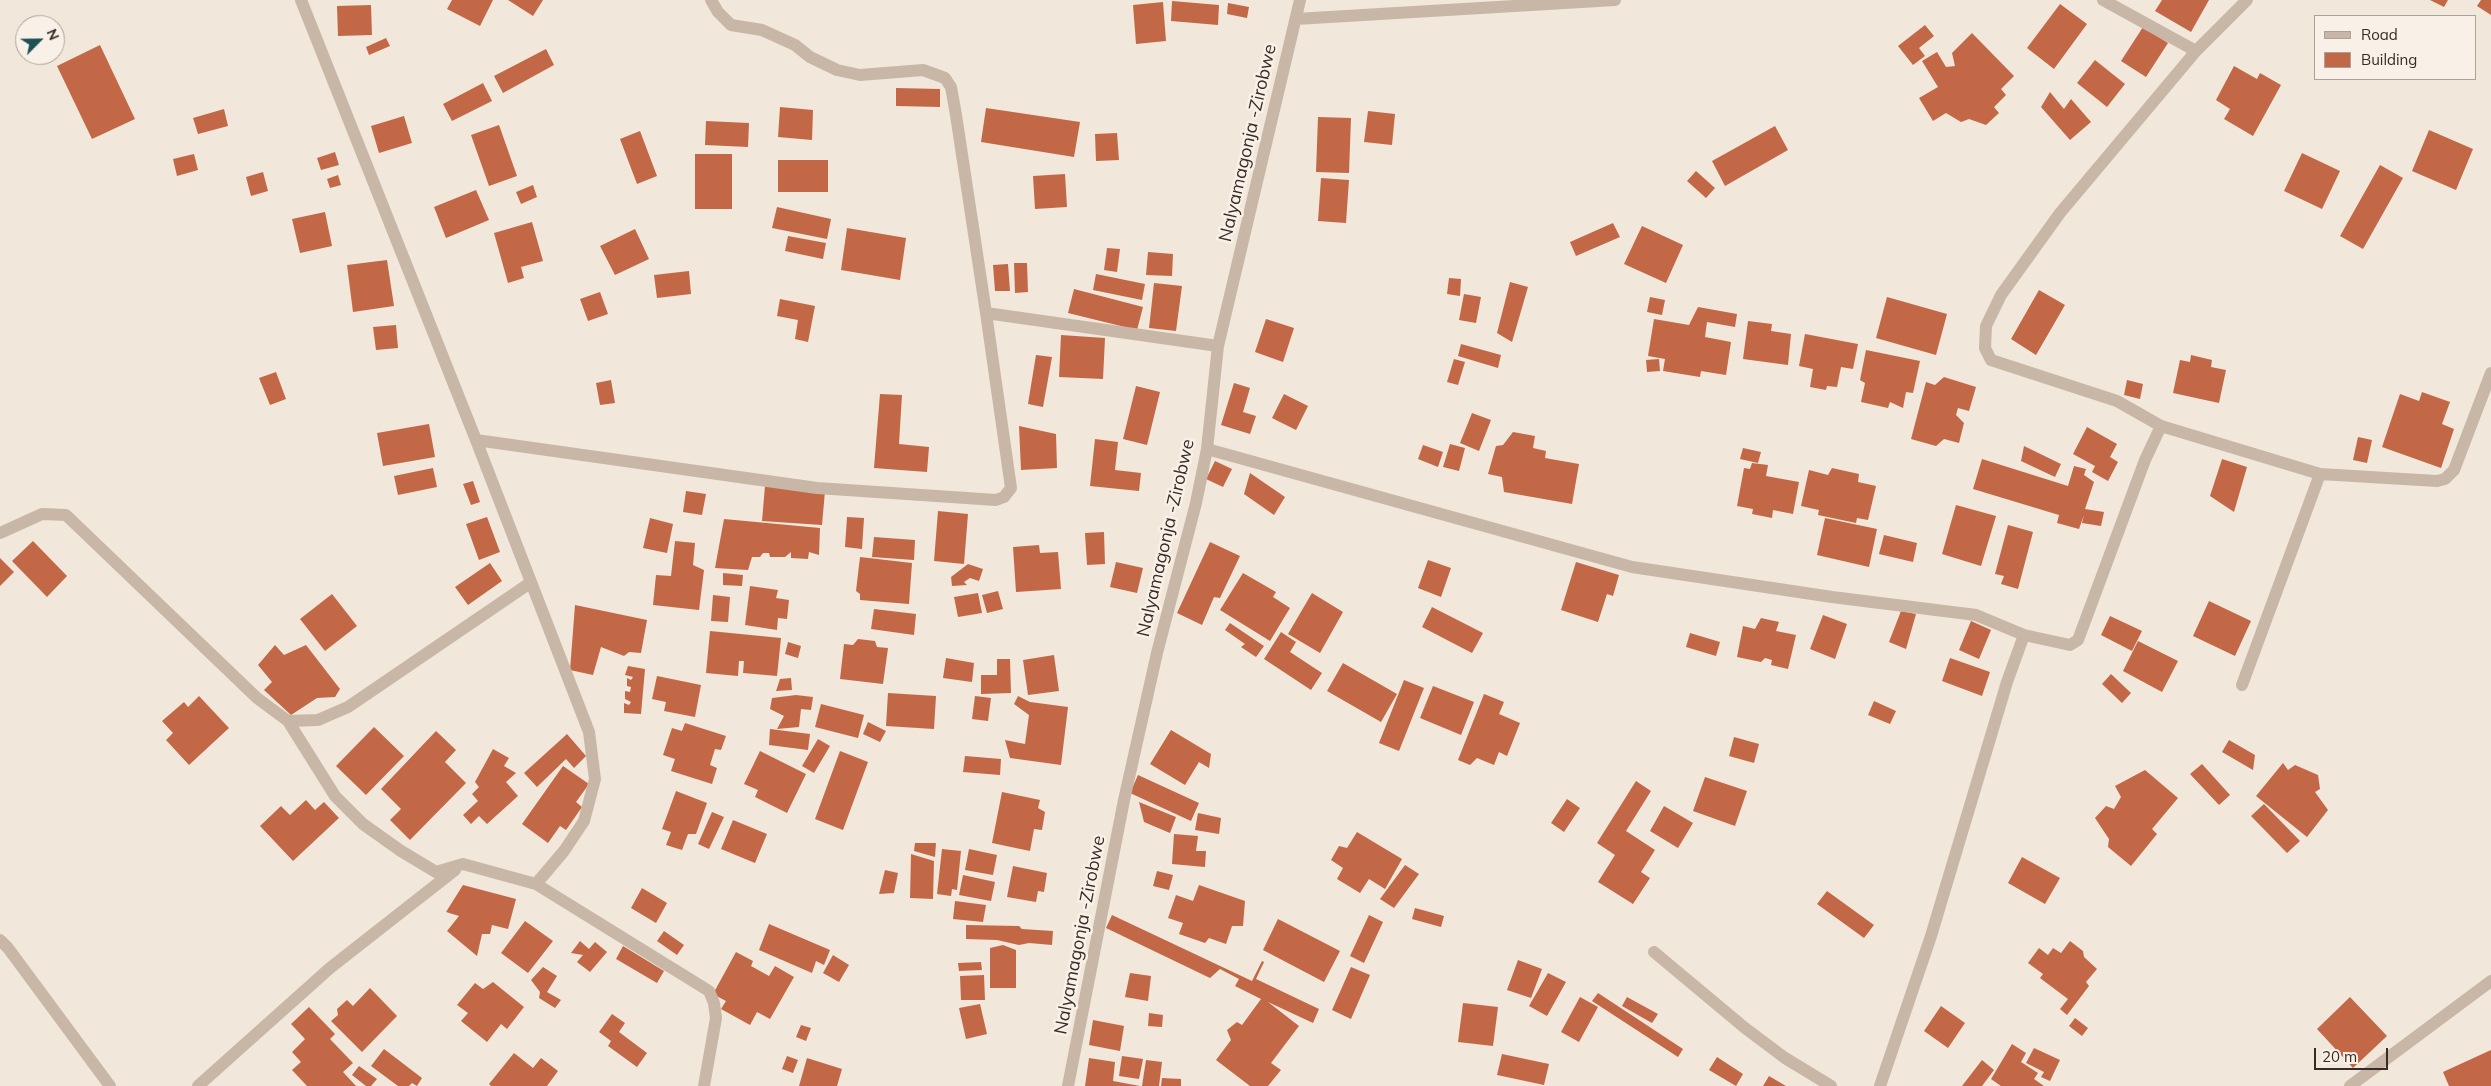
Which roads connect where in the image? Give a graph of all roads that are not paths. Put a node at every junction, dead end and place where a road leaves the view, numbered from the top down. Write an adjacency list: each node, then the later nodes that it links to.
1 (301, 0): 13 (street)
2 (710, 0): 9 (street)
3 (1300, 0): 7 (street, Nalyamagonja -Zirobwe)
4 (1615, 0): 7 (street)
5 (2103, 0): 8 (street)
6 (2247, 0): 8 (street)
7 (1296, 19): 10 (street, Nalyamagonja -Zirobwe)
8 (2196, 51): 12 (street)
9 (986, 313): 10 (street); 13 (street)
10 (1218, 346): 14 (street, Nalyamagonja -Zirobwe)
11 (2491, 372): 15 (street)
12 (2161, 426): 15 (street); 18 (street)
13 (476, 440): 17 (street)
14 (1207, 448): 18 (street); 29 (street, Nalyamagonja -Zirobwe)
15 (2320, 474): 19 (street)
16 (0, 533): 20 (street)
17 (530, 583): 20 (street); 22 (street)
18 (2024, 635): 31 (street)
19 (2242, 685)
20 (288, 720): 21 (street)
21 (463, 864): 22 (street); 27 (street)
22 (536, 884): 28 (street)
23 (0, 940): 26 (street)
24 (1654, 952): 30 (street)
25 (2491, 981): 32 (street)
26 (110, 1086)
27 (198, 1086)
28 (704, 1086)
29 (1068, 1086)
30 (1831, 1086)
31 (1880, 1086)
32 (2350, 1086)

